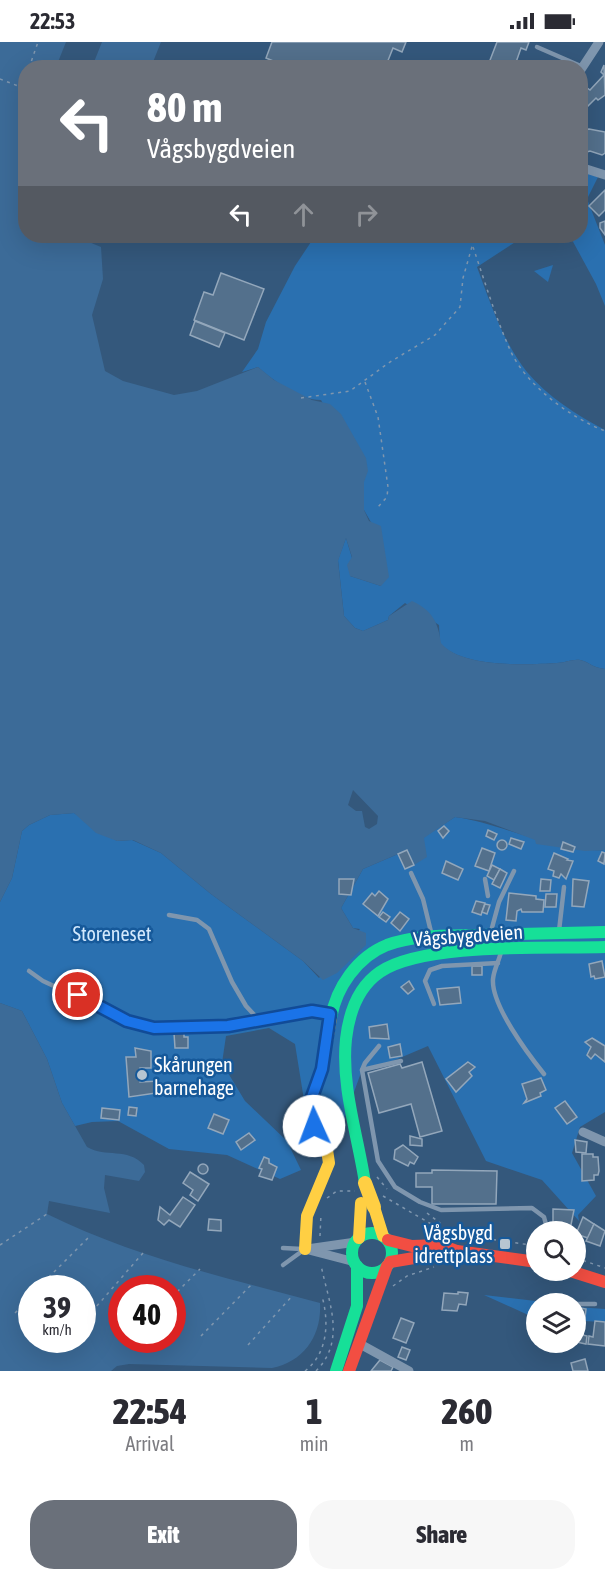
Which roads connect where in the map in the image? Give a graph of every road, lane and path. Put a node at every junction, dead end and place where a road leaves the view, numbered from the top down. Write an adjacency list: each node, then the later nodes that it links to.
1 (38, 42): 4 (path)
2 (599, 42): 6 (street)
3 (537, 47): 5 (lane)
4 (32, 60)
5 (564, 60)
6 (588, 60)
7 (0, 79): 8 (path)
8 (18, 86)
9 (588, 170): 10 (street)
10 (605, 175)
11 (474, 243): 12 (path)
12 (473, 247): 13 (path); 15 (path)
13 (364, 382): 14 (path); 16 (path)
14 (302, 398)
15 (605, 431)
16 (377, 508)
17 (514, 871): 25 (lane, Vågsbygdveien)
18 (411, 873): 26 (lane)
19 (485, 879): 21 (lane)
20 (564, 887): 24 (lane)
21 (488, 896)
22 (169, 915): 33 (lane)
23 (605, 932): 24 (main road, Vågsbygdveien)
24 (559, 933): 25 (main road, Vågsbygdveien)
25 (490, 935): 26 (main road, Vågsbygdveien)
26 (432, 936): 32 (main road, Vågsbygdveien)
27 (605, 947): 28 (main road, Vågsbygdveien)
28 (500, 956): 30 (lane, Vågsbygdveien); 37 (lane); 40 (main road, Vågsbygdveien, bridge)
29 (29, 971): 31 (lane)
30 (434, 1005)
31 (99, 1007): 33 (street)
32 (330, 1014): 33 (street); 50 (main road, Vågsbygdveien)
33 (260, 1021)
34 (379, 1046): 36 (lane)
35 (401, 1061): 36 (lane)
36 (362, 1070): 42 (lane)
37 (544, 1074)
38 (583, 1132): 39 (street)
39 (605, 1142)
40 (367, 1205): 45 (main road, Vågsbygdveien); 46 (main road, Vågsbygdveien)
41 (47, 1214): 48 (path)
42 (545, 1221)
43 (440, 1229): 47 (path)
44 (91, 1234): 62 (path)
45 (385, 1238): 46 (main road); 51 (main road); 58 (main road)
46 (357, 1240): 50 (street); 57 (main road)
47 (526, 1244)
48 (0, 1245)
49 (283, 1248): 50 (lane)
50 (305, 1249): 57 (street); 59 (lane)
51 (457, 1251): 53 (main road); 58 (main road)
52 (143, 1253): 72 (path)
53 (526, 1260)
54 (586, 1261): 60 (path)
55 (437, 1262): 67 (path)
56 (321, 1264): 69 (path)
57 (356, 1264): 58 (main road); 80 (main road)
58 (389, 1264): 76 (main road)
59 (283, 1265)
60 (605, 1268)
61 (200, 1269): 65 (path)
62 (51, 1275)
63 (586, 1276): 64 (main road)
64 (605, 1282)
65 (186, 1283)
66 (252, 1284): 75 (path)
67 (391, 1288)
68 (293, 1295): 77 (path)
69 (329, 1299): 78 (path); 79 (path)
70 (586, 1304): 71 (lane)
71 (595, 1304)
72 (96, 1307)
73 (18, 1310): 74 (path)
74 (15, 1313)
75 (201, 1336)
76 (360, 1344): 81 (main road); 82 (street)
77 (248, 1345)
78 (306, 1371)
79 (316, 1371)
80 (336, 1371)
81 (349, 1371)
82 (409, 1371)

